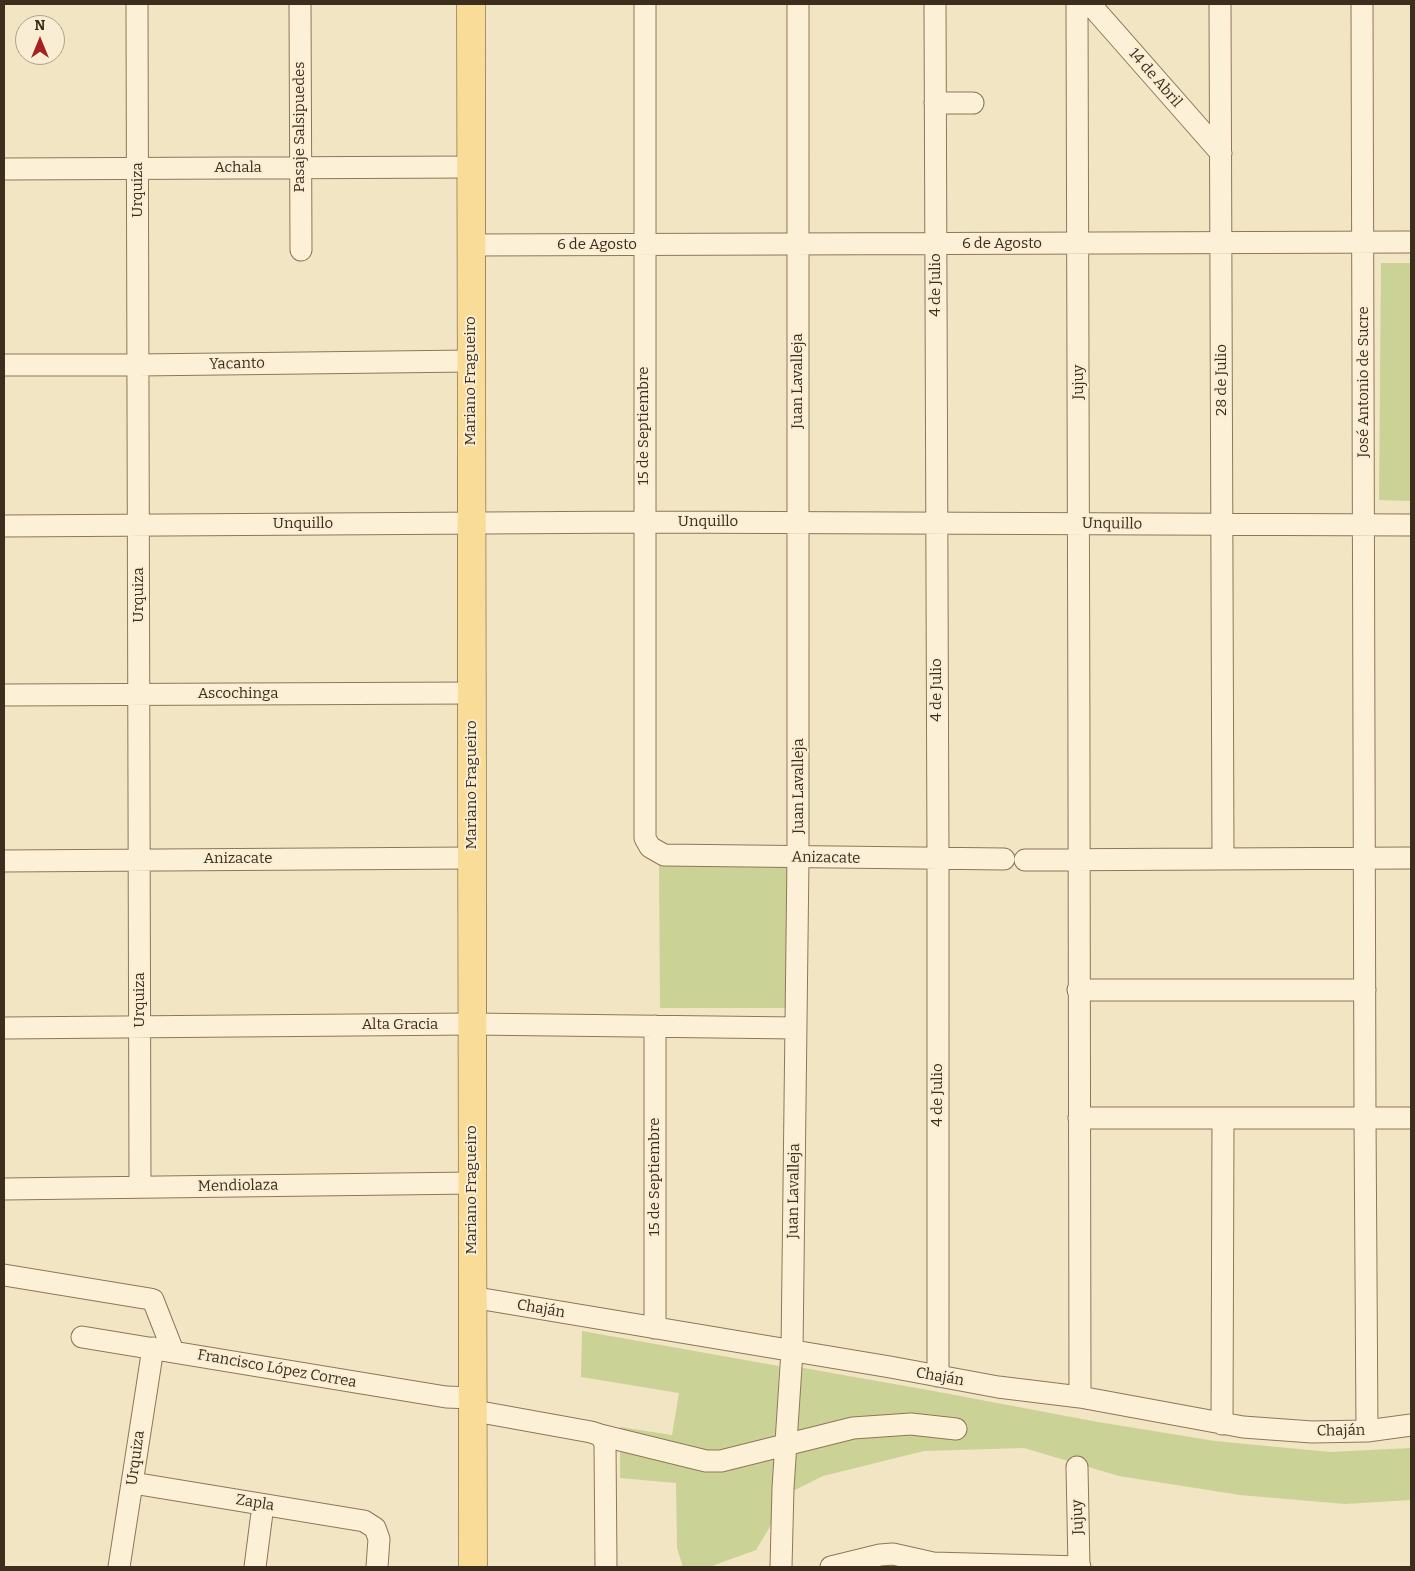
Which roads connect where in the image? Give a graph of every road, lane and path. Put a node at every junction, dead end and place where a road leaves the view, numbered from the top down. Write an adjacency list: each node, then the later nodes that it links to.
1 (138, 4): 17 (street, Urquiza)
2 (300, 4): 15 (street, Pasaje Salsipuedes)
3 (471, 4): 14 (main road, Mariano Fragueiro)
4 (644, 4): 25 (street, 15 de Septiembre)
5 (798, 4): 22 (street, Juan Lavalleja)
6 (935, 4): 11 (street, 4 de Julio)
7 (1077, 4): 20 (street, Jujuy)
8 (1090, 4): 13 (street, 14 de Abril)
9 (1220, 4): 13 (street, 28 de Julio)
10 (1362, 4): 18 (street, José Antonio de Sucre)
11 (935, 104): 12 (street); 23 (street, 4 de Julio)
12 (973, 104)
13 (1221, 153): 21 (street, 28 de Julio)
14 (472, 167): 15 (street, Achala); 24 (main road, Mariano Fragueiro)
15 (300, 168): 17 (street, Achala); 26 (street, Pasaje Salsipuedes)
16 (4, 169): 17 (street, Achala)
17 (138, 169): 29 (street, Urquiza)
18 (1364, 242): 19 (street, 6 de Agosto); 21 (street, 6 de Agosto); 39 (street, José Antonio de Sucre)
19 (1411, 242)
20 (1078, 243): 21 (street, 6 de Agosto); 23 (street, 6 de Agosto); 33 (street, Jujuy)
21 (1221, 243): 38 (street, 28 de Julio)
22 (798, 244): 23 (street, 6 de Agosto); 25 (street, 6 de Agosto); 32 (street, Juan Lavalleja)
23 (936, 244): 31 (street, 4 de Julio)
24 (472, 245): 25 (street, 6 de Agosto); 27 (main road, Mariano Fragueiro)
25 (644, 245): 30 (street, 15 de Septiembre)
26 (301, 250)
27 (470, 362): 29 (street, Yacanto); 34 (main road, Mariano Fragueiro)
28 (4, 365): 29 (street, Yacanto)
29 (138, 365): 35 (street, Urquiza)
30 (644, 522): 32 (street, Unquillo); 34 (street, Unquillo); 43 (street, 15 de Septiembre)
31 (936, 522): 32 (street, Unquillo); 33 (street, Unquillo); 46 (street, 4 de Julio)
32 (799, 523): 45 (street, Juan Lavalleja)
33 (1080, 523): 38 (street, Unquillo); 53 (street, Jujuy)
34 (473, 524): 35 (street, Unquillo); 40 (main road, Mariano Fragueiro)
35 (139, 525): 37 (street, Unquillo); 42 (street, Urquiza)
36 (1411, 525): 39 (street, Unquillo)
37 (4, 526)
38 (1222, 526): 39 (street, Unquillo); 50 (street, 28 de Julio)
39 (1364, 526): 47 (street, José Antonio de Sucre)
40 (472, 693): 42 (street, Ascochinga); 44 (main road, Mariano Fragueiro)
41 (4, 695): 42 (street, Ascochinga)
42 (139, 695): 51 (street, Urquiza)
43 (650, 847): 45 (street, Anizacate)
44 (472, 858): 51 (street, Anizacate); 57 (main road, Mariano Fragueiro)
45 (798, 858): 46 (street, Anizacate); 61 (street, Juan Lavalleja)
46 (938, 858): 49 (street, Anizacate); 75 (street, 4 de Julio)
47 (1364, 858): 48 (street); 50 (street); 56 (street, José Antonio de Sucre)
48 (1411, 858)
49 (1004, 859)
50 (1223, 859): 53 (street)
51 (140, 860): 54 (street, Anizacate); 59 (street, Urquiza)
52 (1025, 860): 53 (street)
53 (1078, 860): 55 (street, Jujuy)
54 (4, 861)
55 (1078, 990): 56 (street); 62 (street, Jujuy)
56 (1365, 990): 64 (street, José Antonio de Sucre)
57 (472, 1024): 58 (street, Alta Gracia); 59 (street, Alta Gracia); 66 (main road, Mariano Fragueiro)
58 (655, 1026): 61 (street, Alta Gracia); 71 (street, 15 de Septiembre)
59 (140, 1027): 60 (street, Alta Gracia); 67 (street, Urquiza)
60 (4, 1028)
61 (796, 1028): 74 (street, Juan Lavalleja)
62 (1079, 1118): 63 (street); 76 (street, Jujuy)
63 (1223, 1118): 64 (street); 78 (street)
64 (1365, 1118): 65 (street); 81 (street, José Antonio de Sucre)
65 (1411, 1118)
66 (472, 1183): 67 (street, Mendiolaza); 70 (main road, Mariano Fragueiro)
67 (140, 1187): 68 (street, Mendiolaza)
68 (4, 1188)
69 (4, 1275): 73 (street)
70 (471, 1297): 71 (street, Chaján); 77 (main road, Mariano Fragueiro)
71 (655, 1328): 74 (street, Chaján)
72 (82, 1337): 73 (street, Francisco López Correa)
73 (163, 1349): 77 (street, Francisco López Correa); 85 (street, Urquiza)
74 (792, 1352): 75 (street, Chaján); 83 (street, Juan Lavalleja)
75 (938, 1376): 76 (street, Chaján)
76 (1080, 1397): 78 (street, Chaján)
77 (479, 1405): 82 (street, Francisco López Correa); 90 (main road, Mariano Fragueiro)
78 (1222, 1424): 81 (street, Chaján)
79 (1411, 1425): 81 (street, Chaján)
80 (956, 1429): 83 (street, Francisco López Correa)
81 (1367, 1431)
82 (600, 1435): 83 (street, Francisco López Correa); 91 (street)
83 (786, 1444): 92 (street, Juan Lavalleja)
84 (1077, 1467): 94 (street, Jujuy)
85 (133, 1483): 86 (street, Zapla); 87 (street, Urquiza)
86 (263, 1505): 88 (street); 89 (street, Zapla)
87 (119, 1567)
88 (255, 1567)
89 (377, 1567)
90 (473, 1567)
91 (606, 1567)
92 (781, 1567)
93 (831, 1567): 94 (street)
94 (1080, 1567)

